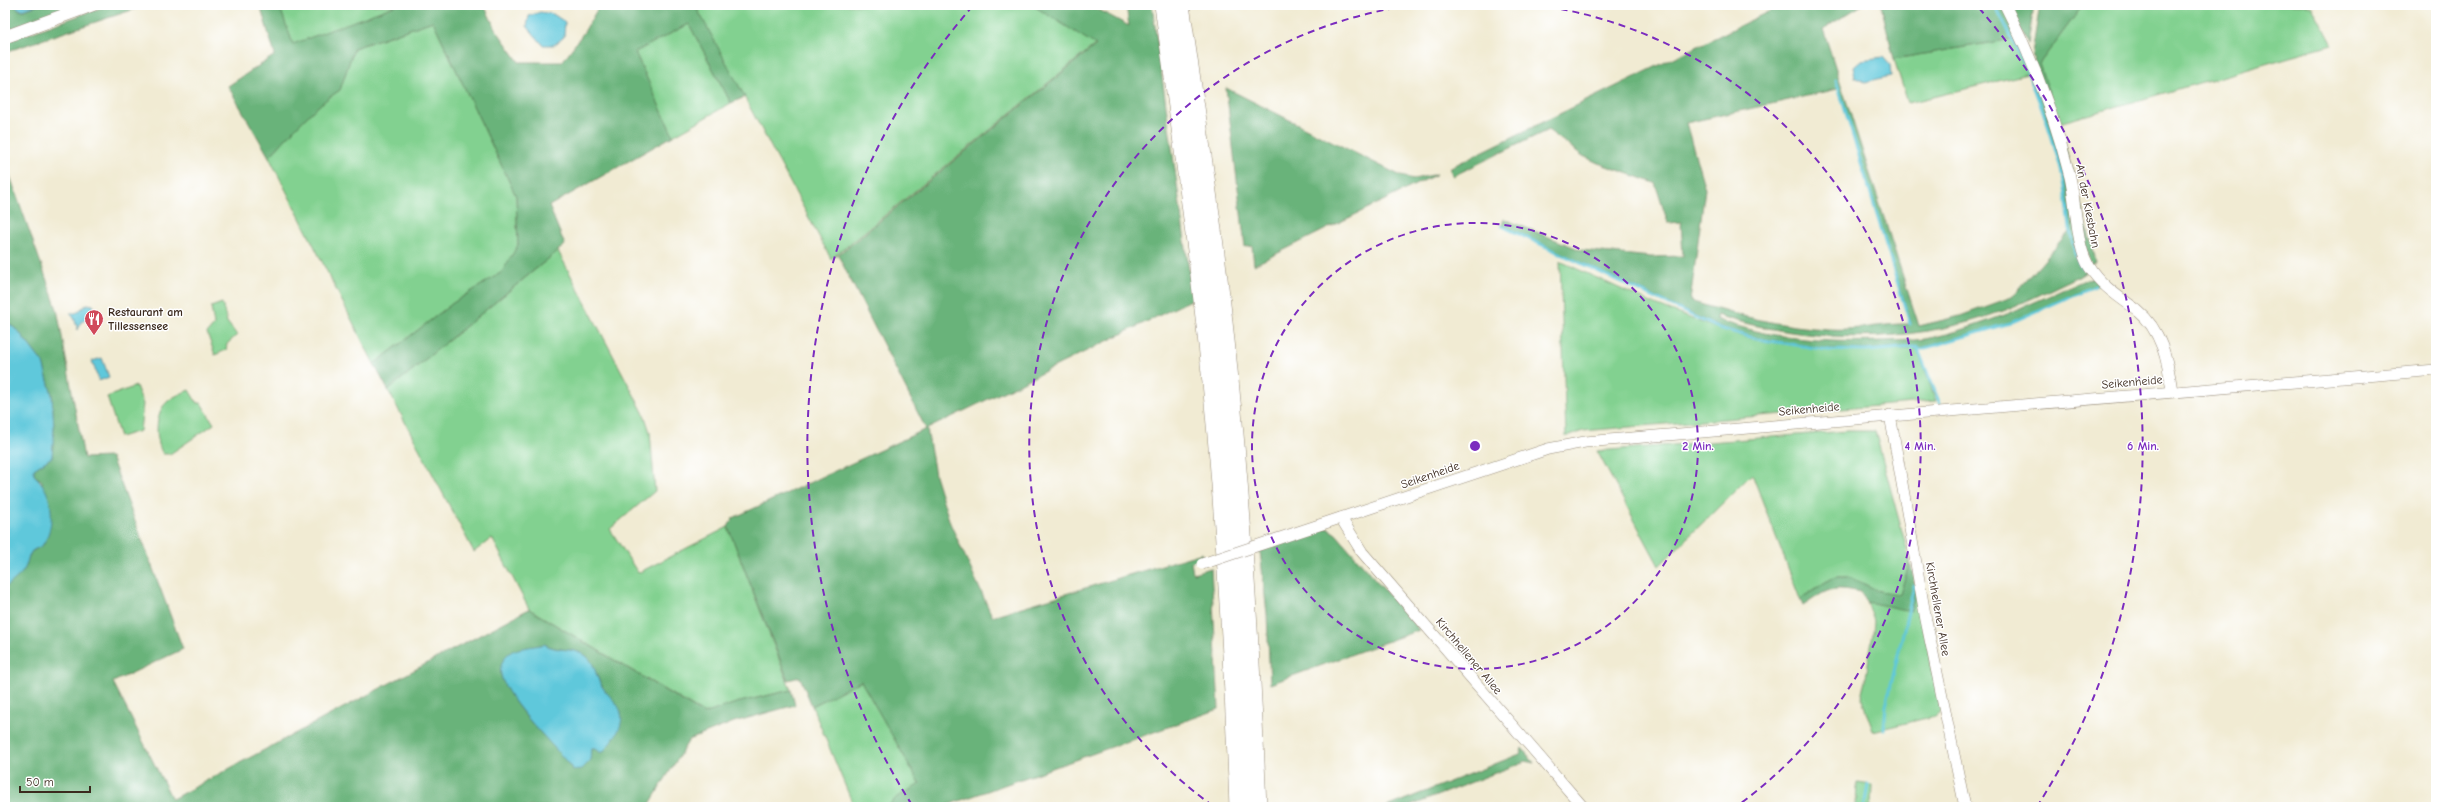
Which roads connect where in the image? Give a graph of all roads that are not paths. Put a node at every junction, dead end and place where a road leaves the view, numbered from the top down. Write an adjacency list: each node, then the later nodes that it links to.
1 (92, 5): 5 (street)
2 (1164, 5): 11 (highway)
3 (1180, 5): 12 (highway)
4 (2005, 5): 7 (street, An der Kiesbahn)
5 (5, 37)
6 (2436, 370): 7 (street, Seikenheide)
7 (2172, 391): 8 (street, Seikenheide)
8 (1890, 415): 9 (street, Seikenheide); 14 (street, Kirchhellener Allee)
9 (1341, 518): 10 (street, Seikenheide, bridge); 13 (street, Kirchhellener Allee)
10 (1202, 564)
11 (1239, 807)
12 (1257, 807)
13 (1583, 807)
14 (1965, 807)

